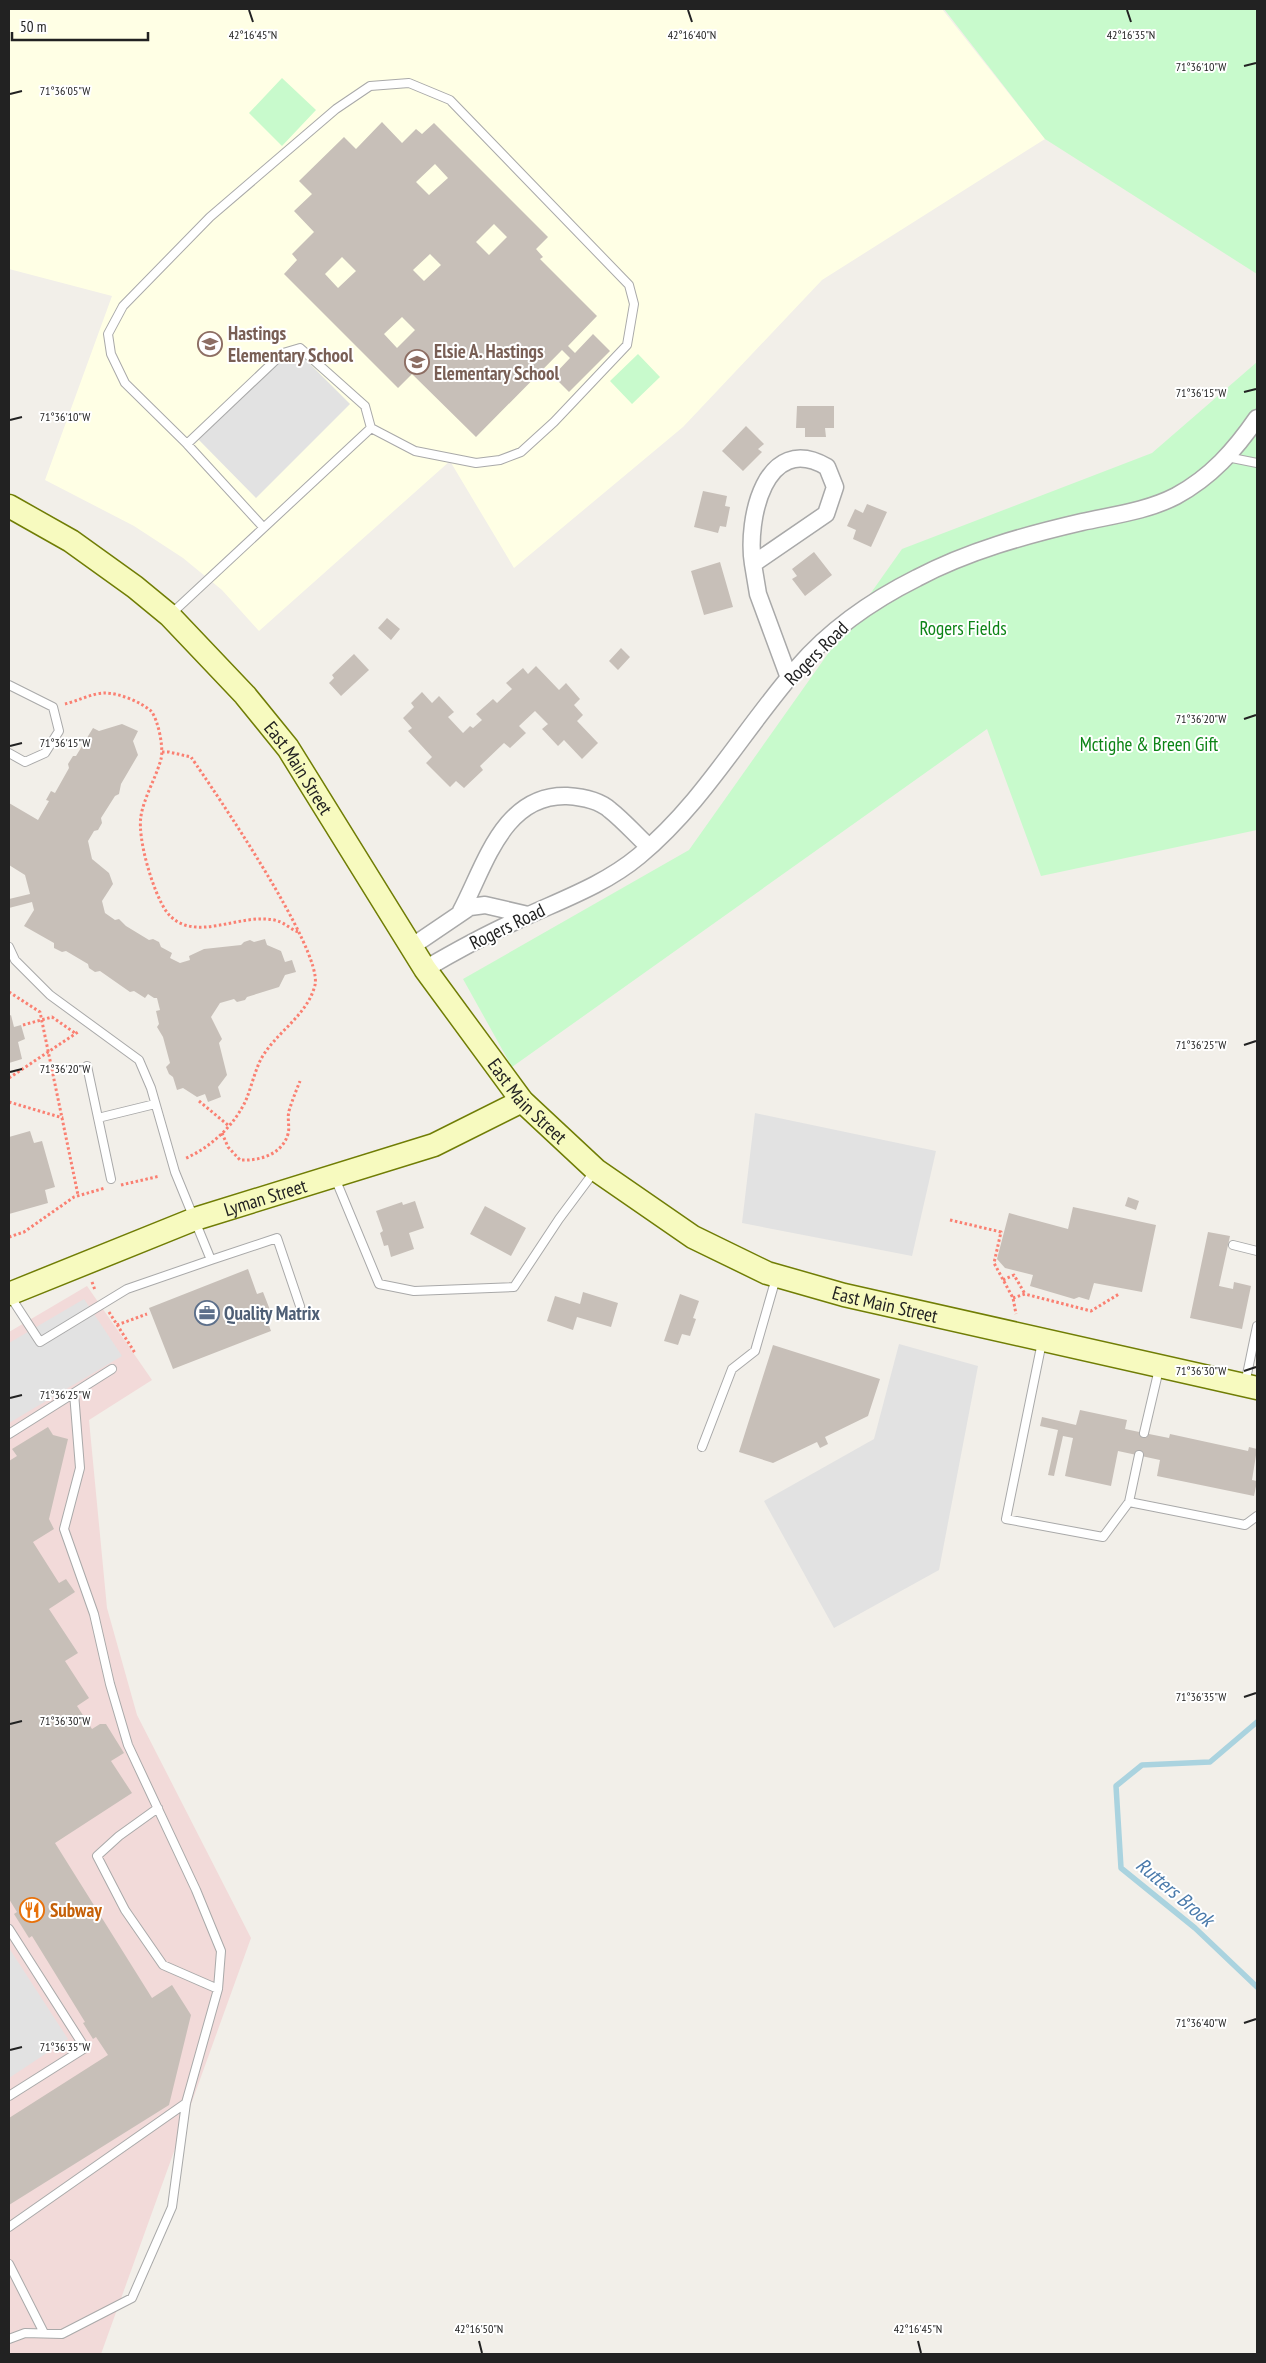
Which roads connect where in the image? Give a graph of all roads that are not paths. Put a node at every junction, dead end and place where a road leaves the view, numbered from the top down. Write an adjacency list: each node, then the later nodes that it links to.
1 (1257, 418): 4 (street, Rogers Road)
2 (371, 428): 3 (lane); 3 (lane); 7 (lane)
3 (187, 444): 7 (lane)
4 (1227, 457): 5 (lane); 10 (street, Rogers Road)
5 (1257, 463)
6 (9, 506): 9 (main road, East Main Street)
7 (263, 527): 9 (lane)
8 (753, 564): 8 (street); 10 (street)
9 (169, 615): 17 (main road, East Main Street)
10 (789, 678): 13 (street, Rogers Road)
11 (9, 685): 12 (lane)
12 (9, 753)
13 (649, 847): 14 (street); 15 (street, Rogers Road)
14 (460, 911): 15 (street); 17 (street)
15 (528, 916): 18 (street, Rogers Road)
16 (9, 947): 21 (lane)
17 (411, 947): 18 (main road, East Main Street)
18 (425, 968): 20 (main road, East Main Street)
19 (87, 1066): 22 (lane)
20 (522, 1101): 23 (main road, East Main Street); 24 (main road, Lyman Street)
21 (155, 1104): 22 (lane); 26 (lane)
22 (98, 1118): 25 (lane)
23 (596, 1170): 24 (lane); 30 (main road, East Main Street)
24 (334, 1176): 26 (main road, Lyman Street)
25 (113, 1182)
26 (195, 1219): 29 (lane); 31 (main road, Lyman Street)
27 (1233, 1245): 28 (lane)
28 (1257, 1251)
29 (212, 1260): 31 (lane); 32 (lane)
30 (777, 1276): 34 (main road, East Main Street); 41 (lane)
31 (9, 1294)
32 (300, 1306)
33 (1257, 1326): 37 (lane)
34 (1042, 1340): 35 (main road, East Main Street); 43 (lane)
35 (1159, 1366): 37 (main road, East Main Street); 39 (lane)
36 (112, 1369): 38 (lane)
37 (1251, 1386)
38 (74, 1393): 40 (lane); 45 (lane)
39 (1144, 1433)
40 (9, 1434)
41 (702, 1447)
42 (1139, 1455): 43 (lane)
43 (1129, 1502): 44 (lane)
44 (1257, 1516)
45 (158, 1808): 47 (lane); 47 (lane)
46 (9, 1929): 48 (lane)
47 (218, 1989): 49 (lane)
48 (9, 2096)
49 (186, 2104): 50 (lane); 52 (lane)
50 (9, 2227)
51 (9, 2264): 52 (lane)
52 (44, 2333): 53 (lane)
53 (9, 2339)

